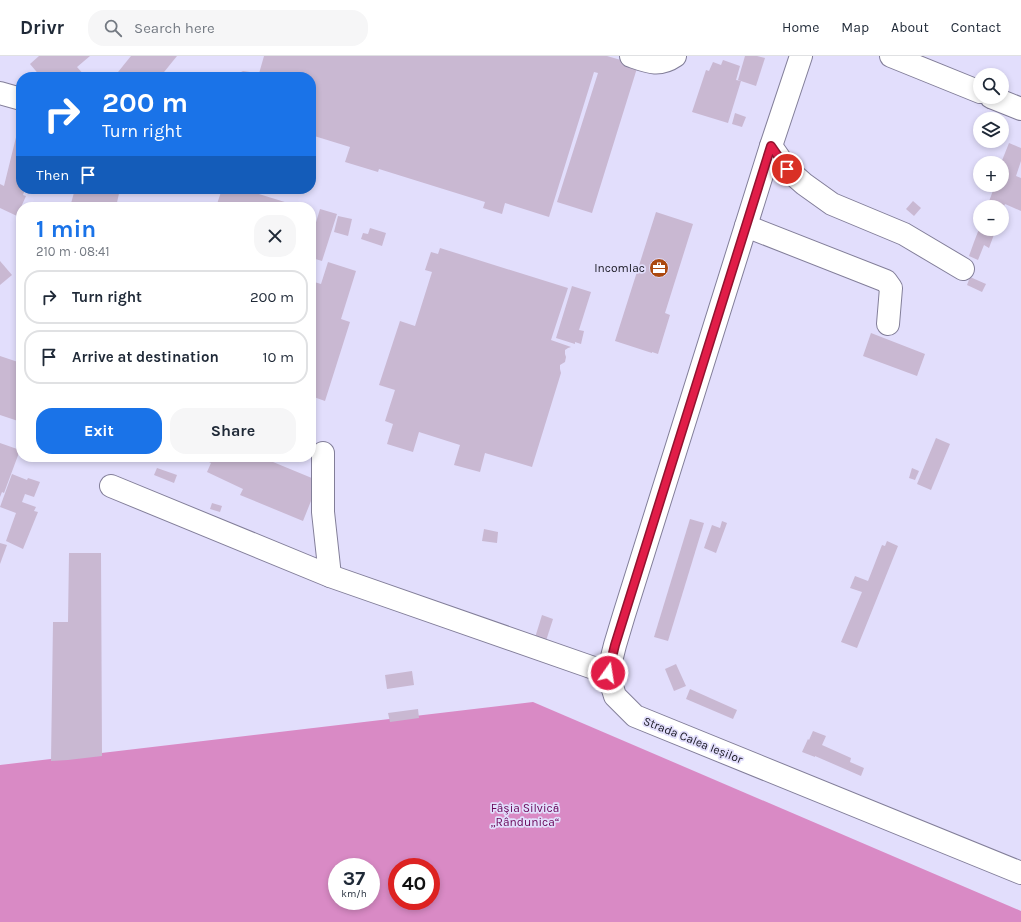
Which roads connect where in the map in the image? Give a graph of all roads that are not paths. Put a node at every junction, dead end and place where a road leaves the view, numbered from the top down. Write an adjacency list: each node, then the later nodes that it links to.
1 (631, 56): 2 (street)
2 (675, 56)
3 (800, 56): 10 (street)
4 (891, 56): 5 (street)
5 (973, 89)
6 (0, 93): 7 (street)
7 (16, 98)
8 (1008, 104): 9 (street)
9 (1021, 109)
10 (771, 146): 11 (street); 12 (street)
11 (746, 226): 13 (street); 17 (street)
12 (962, 269)
13 (888, 324)
14 (323, 453): 16 (street)
15 (111, 486): 16 (street)
16 (330, 576): 17 (street)
17 (608, 673): 18 (street, Strada Calea Ieșilor)
18 (1021, 873)

